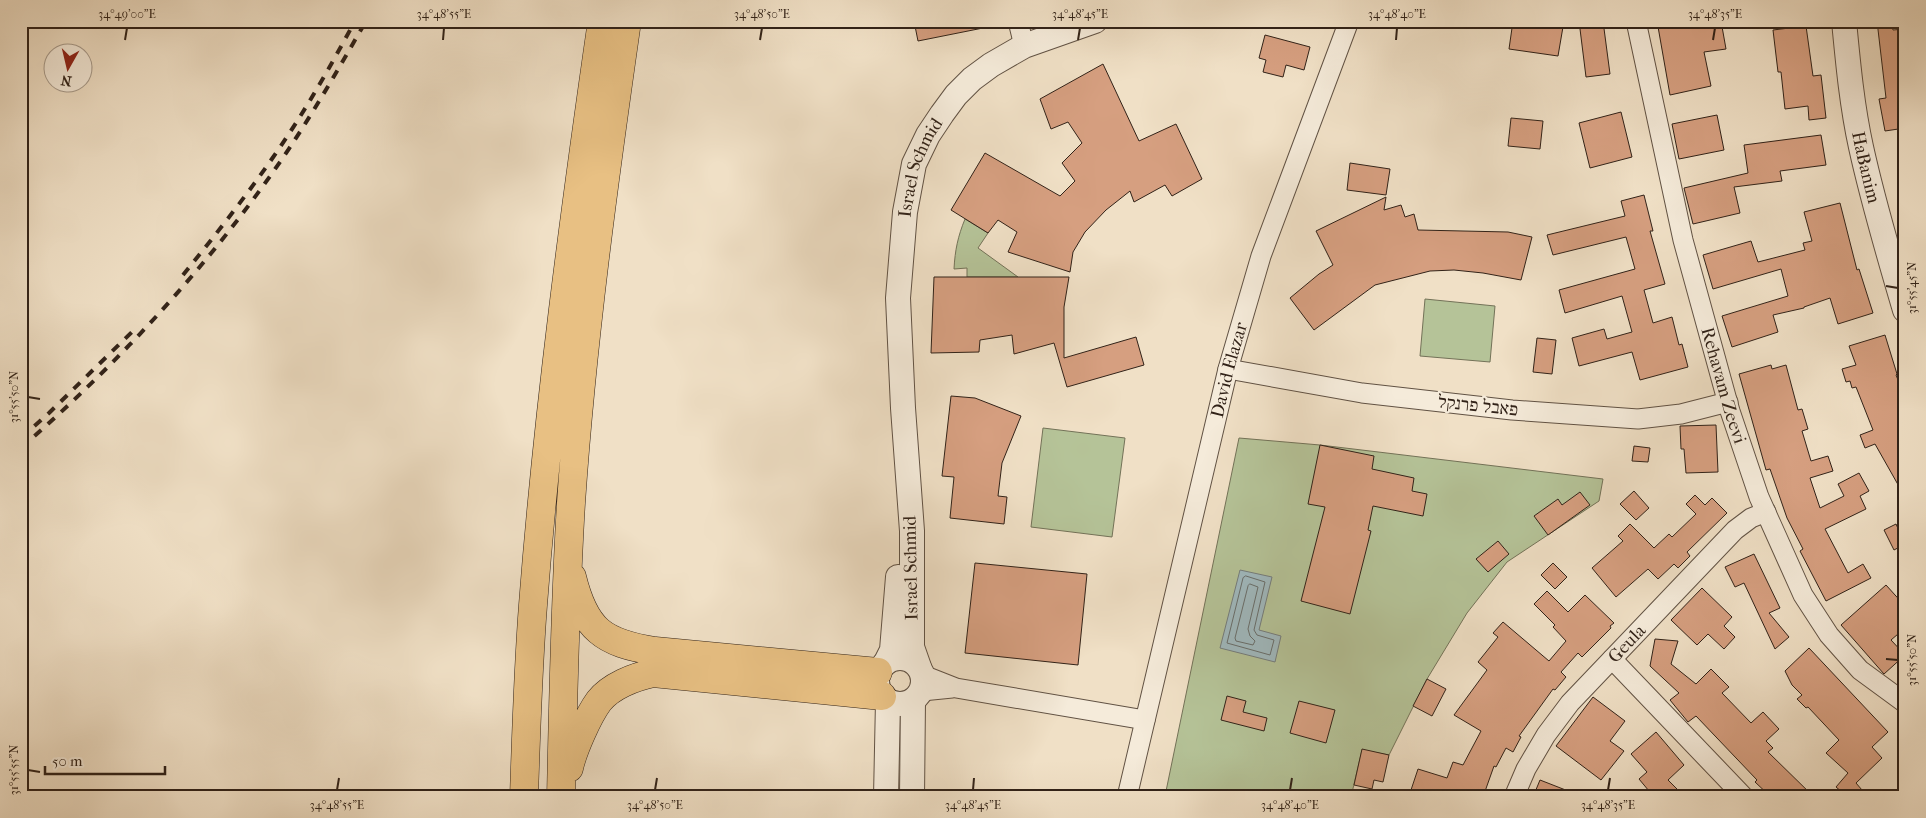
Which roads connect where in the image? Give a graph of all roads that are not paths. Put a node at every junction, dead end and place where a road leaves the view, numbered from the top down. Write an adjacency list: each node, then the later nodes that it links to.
1 (602, 21): 19 (main road)
2 (627, 21): 14 (main road)
3 (1018, 21): 8 (street)
4 (1095, 21): 8 (street, Israel Schmid)
5 (1636, 21): 11 (street, Rehavam Zeevi)
6 (1844, 21): 9 (street, HaBanim)
7 (1349, 24): 10 (street, David Elazar)
8 (1024, 46): 12 (street, Israel Schmid)
9 (1905, 310)
10 (1228, 369): 11 (street, פאבל פרנקל); 20 (street, David Elazar)
11 (1728, 402): 13 (street, Rehavam Zeevi)
12 (903, 408): 16 (street, Israel Schmid); 17 (street, Israel Schmid)
13 (1766, 512): 15 (street, Geula); 18 (street, Rehavam Zeevi)
14 (568, 561): 16 (main road); 23 (main road)
15 (1612, 659): 27 (street, Geula); 28 (street)
16 (883, 683): 17 (street); 17 (street); 23 (main road); 24 (street, Israel Schmid)
17 (919, 683): 20 (street); 25 (street, Israel Schmid)
18 (1905, 703)
19 (527, 720): 21 (main road); 22 (main road)
20 (1145, 720): 26 (street, David Elazar)
21 (512, 797)
22 (524, 797)
23 (563, 797)
24 (886, 797)
25 (912, 797)
26 (1127, 797)
27 (1514, 797)
28 (1744, 797)

